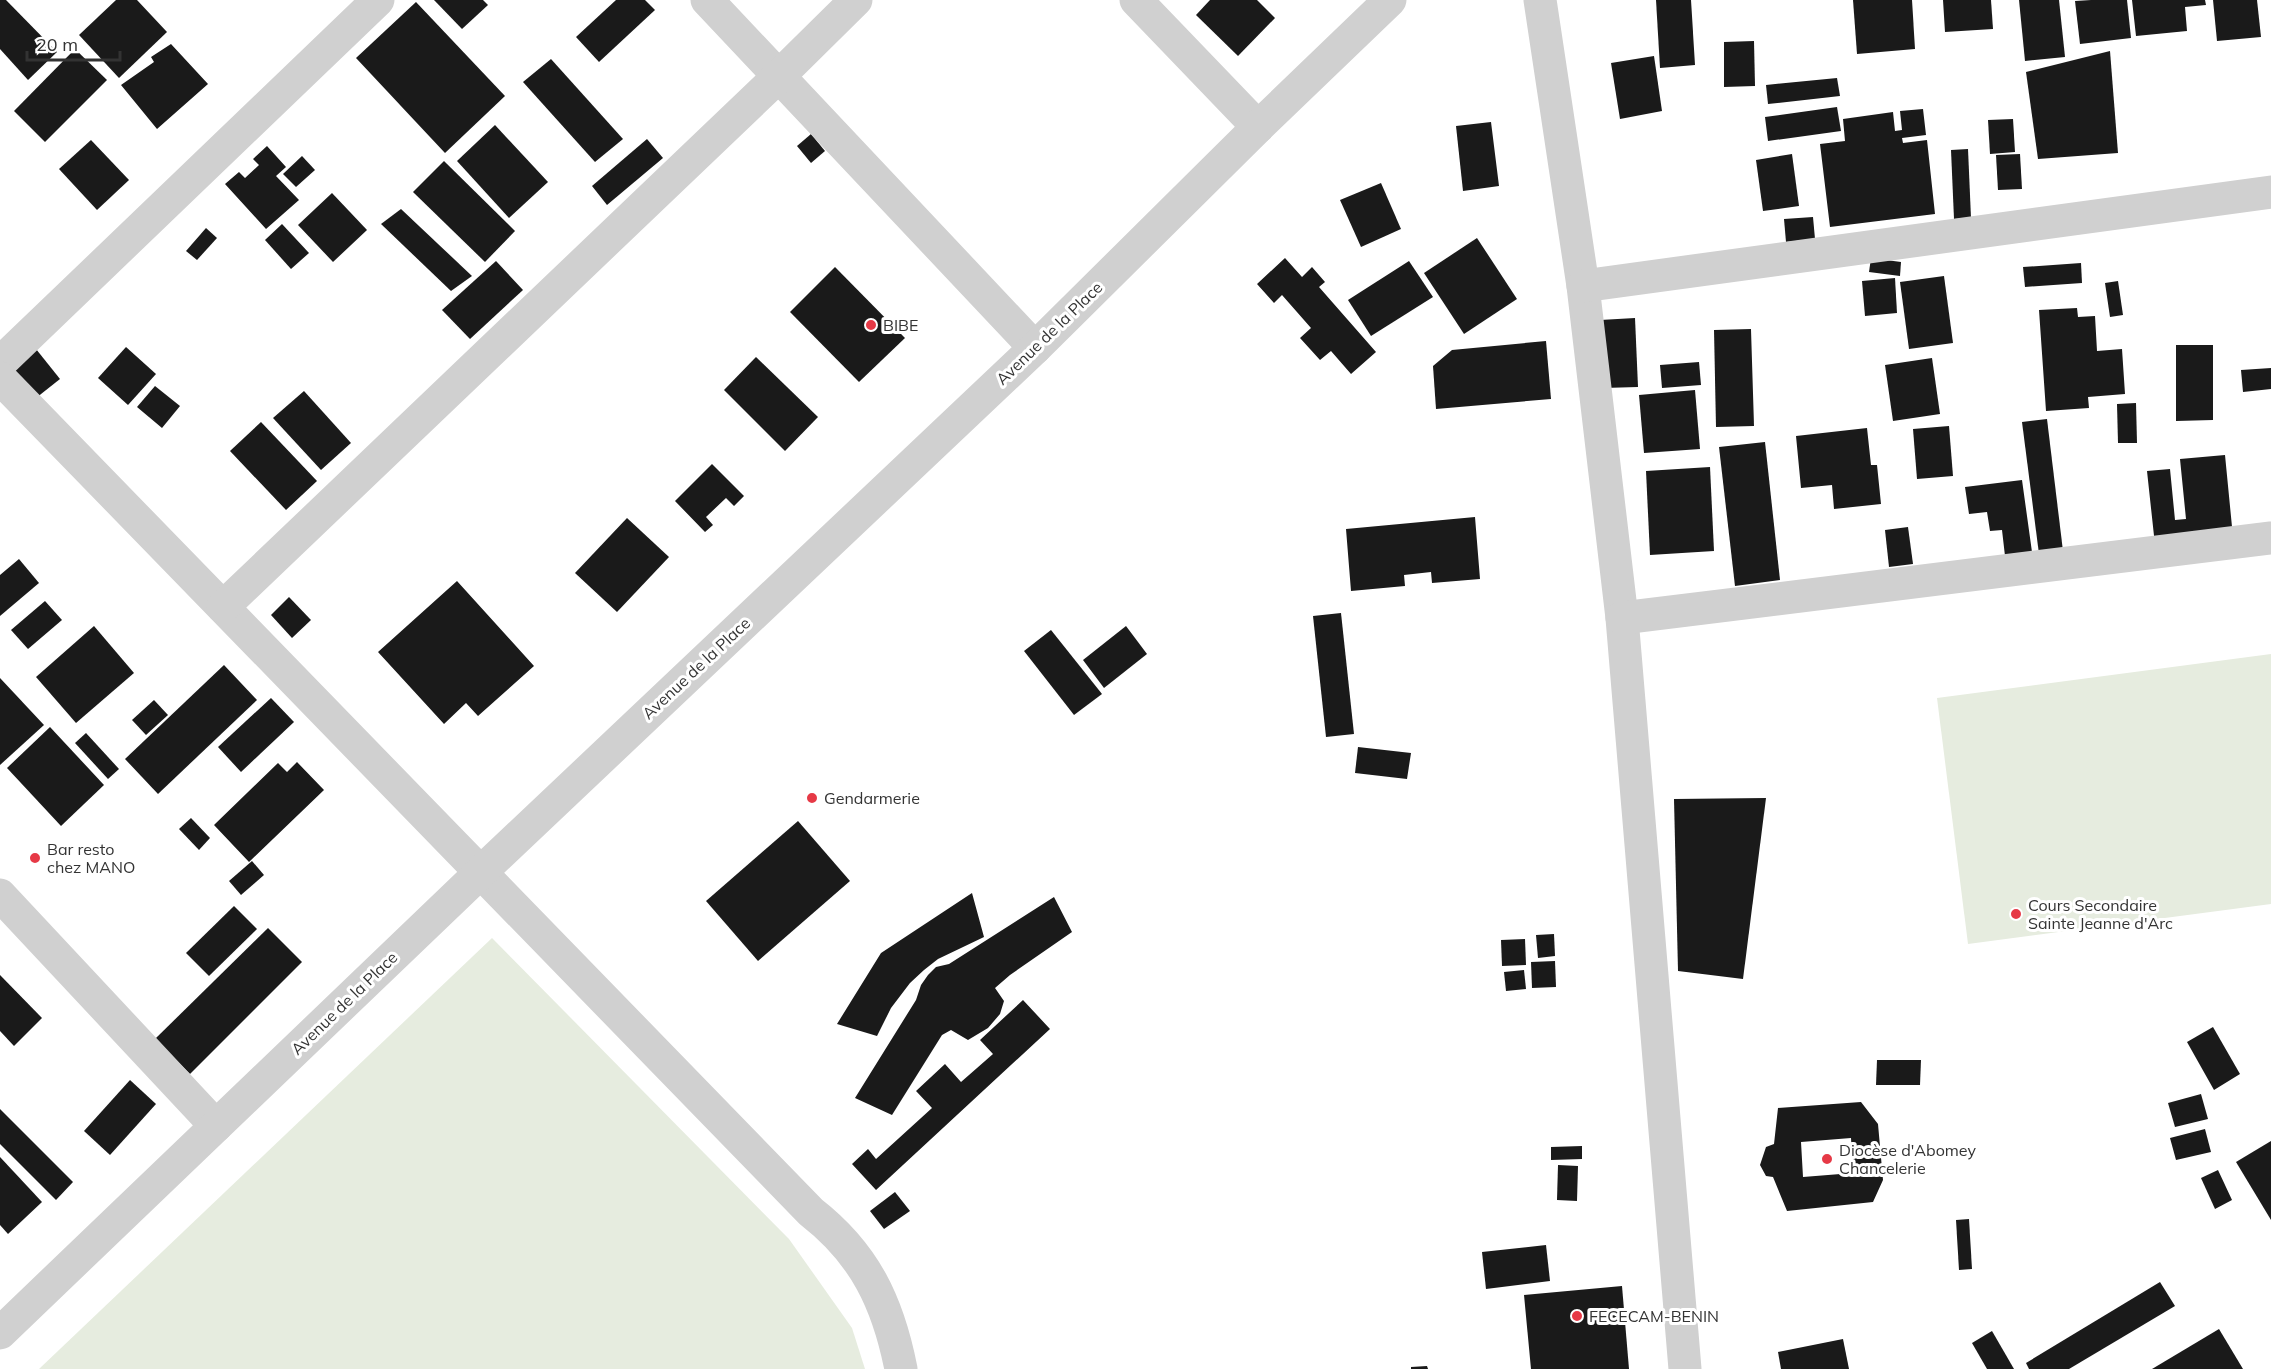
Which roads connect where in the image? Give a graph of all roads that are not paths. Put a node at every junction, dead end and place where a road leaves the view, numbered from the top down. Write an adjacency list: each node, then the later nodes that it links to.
1 (378, 0): 12 (street)
2 (707, 0): 7 (street)
3 (856, 0): 7 (street)
4 (1136, 0): 8 (street)
5 (1390, 0): 8 (street, Avenue de la Place)
6 (1540, 0): 10 (street)
7 (778, 78): 11 (street); 15 (street)
8 (1258, 127): 11 (street, Avenue de la Place)
9 (2271, 192): 10 (street)
10 (1583, 286): 16 (street)
11 (1035, 348): 17 (street, Avenue de la Place)
12 (0, 363)
13 (0, 378): 15 (street)
14 (2271, 538): 16 (street)
15 (223, 606): 17 (street)
16 (1622, 618): 22 (street)
17 (481, 872): 19 (street, Avenue de la Place); 21 (street)
18 (0, 895): 19 (street)
19 (216, 1126): 20 (street, Avenue de la Place)
20 (0, 1333)
21 (902, 1369)
22 (1685, 1369)

